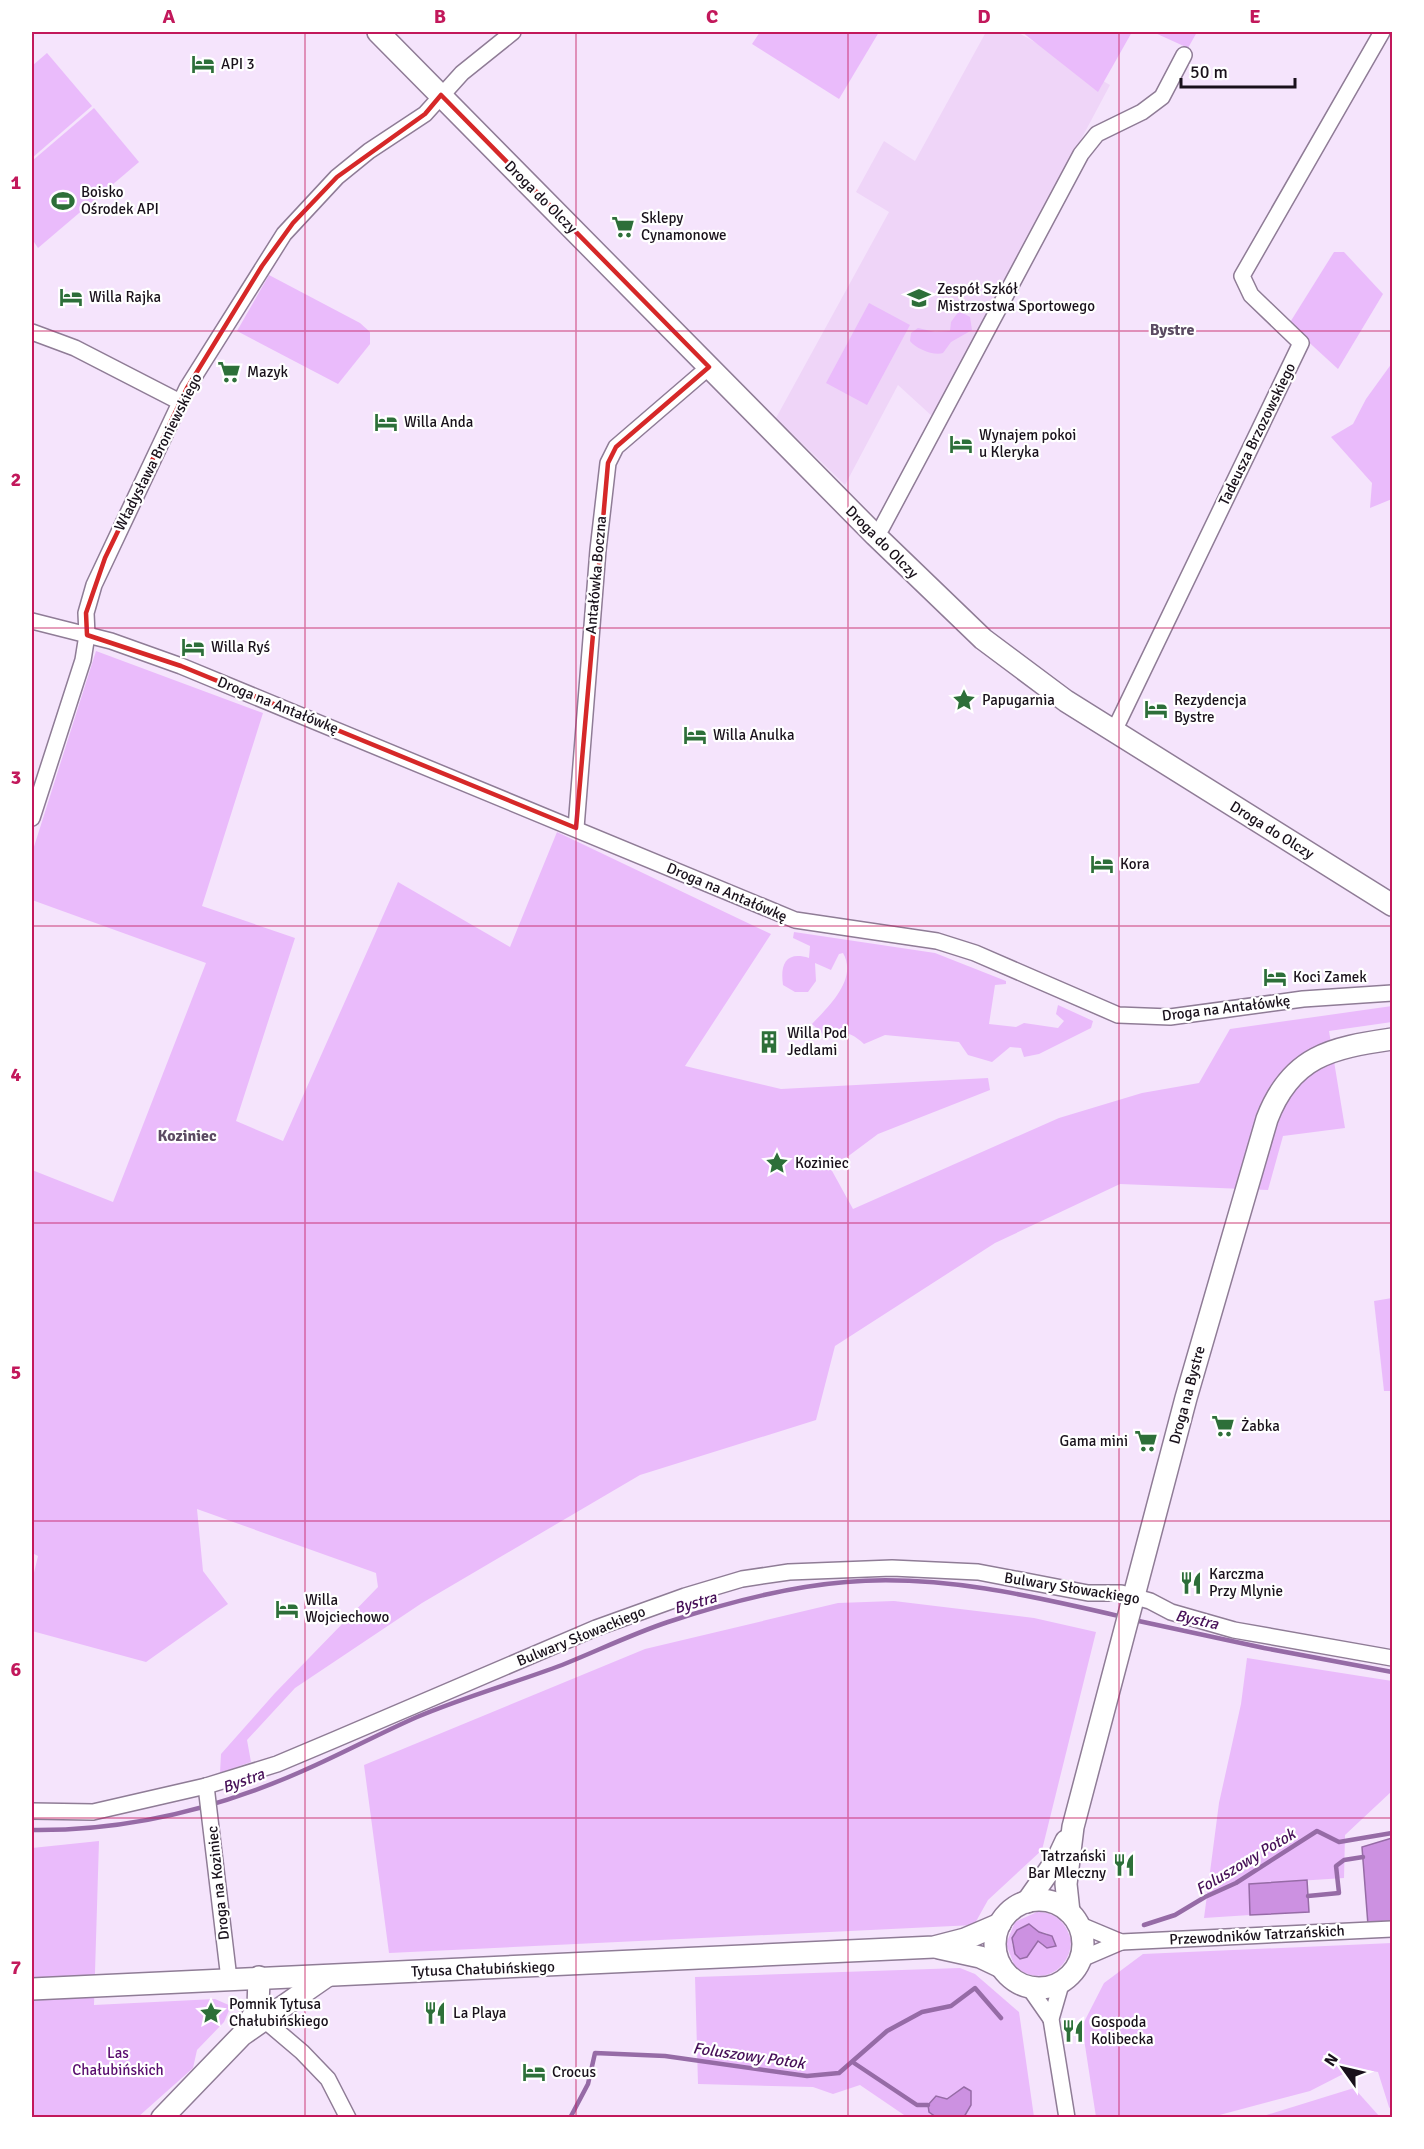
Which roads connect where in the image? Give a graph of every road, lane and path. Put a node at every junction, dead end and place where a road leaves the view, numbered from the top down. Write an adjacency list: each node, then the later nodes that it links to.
1 (378, 32): 5 (street, Droga do Olczy)
2 (513, 32): 5 (street, Władysława Broniewskiego)
3 (1382, 32): 12 (street, Tadeusza Brzozowskiego)
4 (1184, 55): 9 (street)
5 (441, 95): 7 (street, Droga do Olczy); 8 (street, Władysława Broniewskiego)
6 (32, 332): 8 (street)
7 (709, 366): 9 (street, Droga do Olczy); 14 (street, Antałówka Boczna)
8 (180, 402): 11 (street, Władysława Broniewskiego)
9 (874, 535): 12 (street, Droga do Olczy)
10 (32, 621): 11 (street, Droga na Antałówkę)
11 (87, 635): 13 (street, Władysława Broniewskiego); 14 (street, Droga na Antałówkę)
12 (1114, 731): 15 (street, Droga do Olczy)
13 (32, 818)
14 (576, 828): 16 (street, Droga na Antałówkę)
15 (1392, 905)
16 (1392, 993)
17 (1392, 1039): 18 (street, Droga na Bystre)
18 (1133, 1601): 19 (street, Bulwary Słowackiego); 20 (street, Bulwary Słowackiego); 22 (street, Droga na Bystre)
19 (1392, 1658)
20 (206, 1790): 21 (street, Bulwary Słowackiego); 33 (street, Droga na Koziniec)
21 (32, 1811)
22 (1072, 1827): 23 (street, Droga na Bystre); 24 (street, Droga na Bystre)
23 (1027, 1902): 24 (street); 25 (street)
24 (1073, 1918): 27 (street); 29 (street)
25 (1000, 1923): 28 (street, Tytusa Chałubińskiego); 30 (street)
26 (1392, 1929): 27 (street, Przewodników Tatrzańskich)
27 (1121, 1942): 29 (street)
28 (934, 1947): 30 (street, Tytusa Chałubińskiego); 31 (street, Tytusa Chałubińskiego)
29 (1079, 1960): 34 (street)
30 (1001, 1967): 35 (street)
31 (327, 1976): 32 (street, Tytusa Chałubińskiego); 37 (street)
32 (259, 1977): 33 (street, Tytusa Chałubińskiego); 39 (street)
33 (229, 1979): 36 (street, Tytusa Chałubińskiego)
34 (1062, 1981): 35 (street); 38 (street)
35 (1028, 1986): 38 (street)
36 (32, 1989)
37 (262, 2018): 39 (street); 41 (street)
38 (1052, 2019): 42 (street)
39 (242, 2034): 40 (street)
40 (162, 2118)
41 (348, 2118)
42 (1067, 2118)

